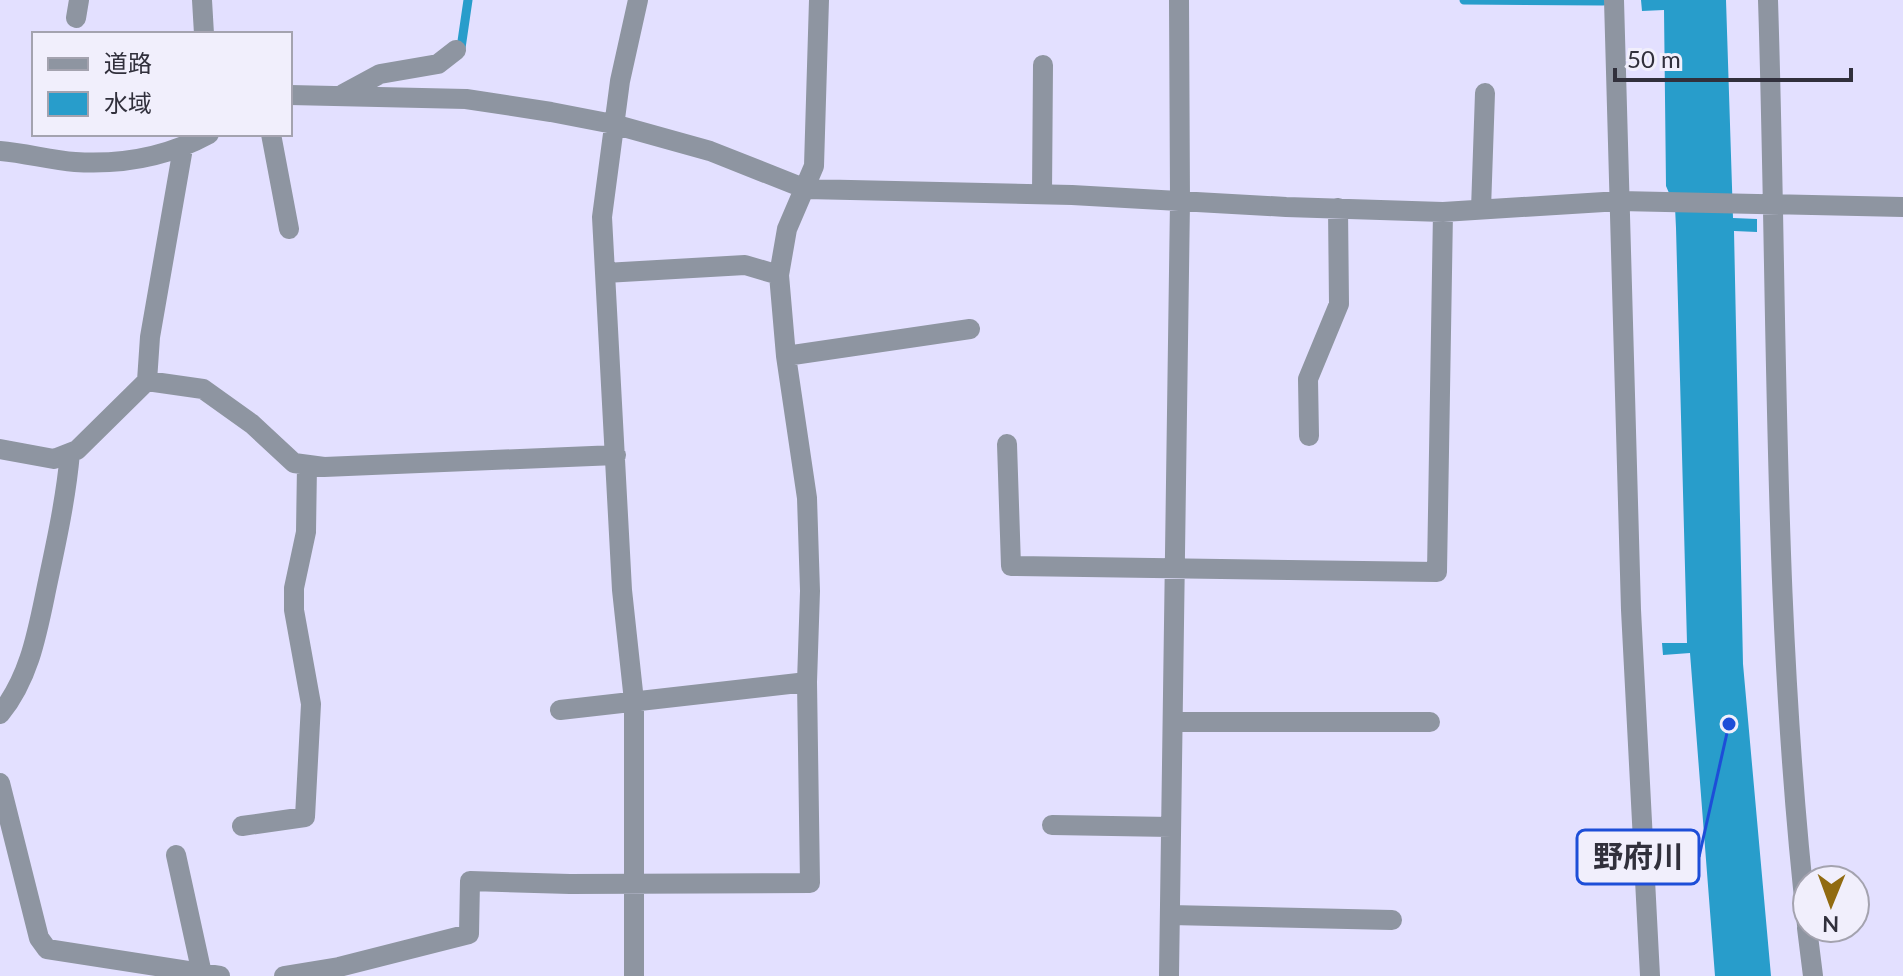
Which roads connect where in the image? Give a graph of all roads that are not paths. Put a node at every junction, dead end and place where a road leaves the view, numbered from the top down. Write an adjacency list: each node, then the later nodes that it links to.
1 (202, 0): 7 (street)
2 (638, 0): 13 (street)
3 (819, 0): 18 (street)
4 (1179, 0): 20 (street)
5 (1614, 0): 21 (street)
6 (1768, 0): 22 (street)
7 (204, 32)
8 (456, 50): 12 (street)
9 (1043, 65): 19 (street)
10 (1485, 93): 25 (street)
11 (292, 95): 12 (street)
12 (340, 95): 13 (street)
13 (613, 124): 18 (street); 28 (street)
14 (205, 136): 16 (street)
15 (271, 136): 27 (street)
16 (183, 148): 17 (street); 32 (street)
17 (0, 151)
18 (806, 189): 19 (street); 29 (street)
19 (1042, 194): 20 (street)
20 (1180, 201): 24 (street); 39 (street)
21 (1628, 201): 22 (street); 25 (street); 62 (street)
22 (1770, 205): 23 (street); 51 (street)
23 (1903, 207)
24 (1338, 208): 26 (street); 33 (street)
25 (1481, 209): 26 (street)
26 (1443, 212): 39 (street)
27 (289, 229)
28 (605, 273): 29 (street); 37 (street)
29 (779, 275): 31 (street)
30 (970, 329): 31 (street)
31 (786, 356): 40 (street)
32 (147, 381): 36 (street); 38 (street)
33 (1309, 436)
34 (1007, 444): 39 (street)
35 (0, 449): 36 (street)
36 (70, 453): 43 (street)
37 (616, 455): 38 (street); 41 (street)
38 (307, 465): 48 (street)
39 (1175, 569): 44 (street)
40 (807, 682): 41 (street); 52 (street)
41 (634, 701): 42 (street); 52 (street)
42 (560, 710)
43 (0, 714)
44 (1173, 722): 45 (street); 49 (street)
45 (1430, 722)
46 (0, 783): 56 (street)
47 (1052, 825): 49 (street)
48 (242, 826)
49 (1171, 827): 53 (street)
50 (176, 855): 57 (street)
51 (1800, 864)
52 (636, 883): 59 (street); 60 (street)
53 (1170, 915): 54 (street); 61 (street)
54 (1392, 920)
55 (1809, 944): 63 (street)
56 (79, 954): 57 (street); 58 (street)
57 (211, 975)
58 (82, 976)
59 (284, 976)
60 (634, 976)
61 (1169, 976)
62 (1650, 976)
63 (1813, 976)

